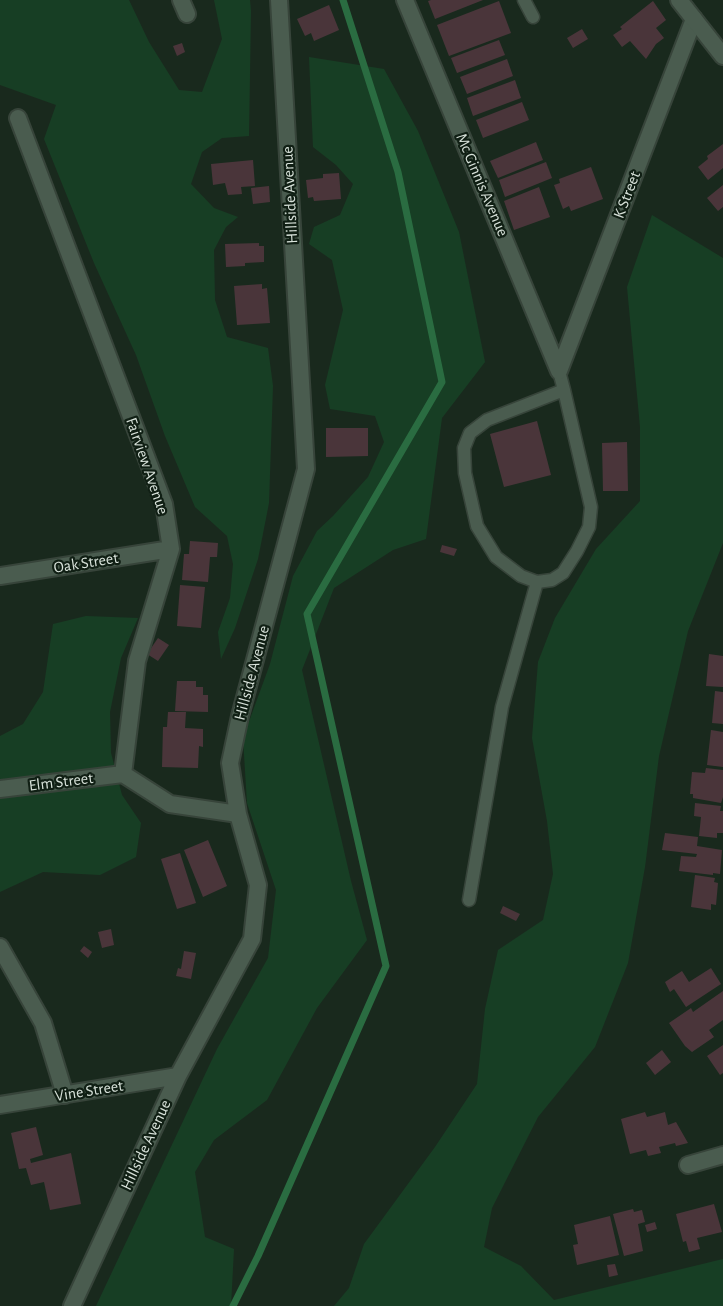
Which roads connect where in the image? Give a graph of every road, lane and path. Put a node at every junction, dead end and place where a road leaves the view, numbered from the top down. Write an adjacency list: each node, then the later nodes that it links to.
1 (279, 0): 15 (street, Hillside Avenue)
2 (405, 0): 8 (street, Mc Ginnis Avenue)
3 (524, 0): 5 (lane)
4 (689, 8): 6 (street); 8 (street, K Street)
5 (533, 17)
6 (723, 56)
7 (18, 118): 10 (street, Fairview Avenue)
8 (559, 371): 9 (lane)
9 (564, 390): 12 (lane); 12 (lane)
10 (171, 549): 11 (street, Oak Street); 13 (street, Fairview Avenue)
11 (0, 576)
12 (537, 582): 16 (lane)
13 (123, 774): 14 (street, Elm Street); 15 (street)
14 (0, 789)
15 (238, 814): 18 (street, Hillside Avenue)
16 (469, 900)
17 (0, 947): 19 (street)
18 (178, 1076): 19 (street, Vine Street); 23 (street, Hillside Avenue)
19 (66, 1095): 20 (street, Vine Street)
20 (0, 1105)
21 (723, 1155): 22 (street)
22 (688, 1165)
23 (72, 1306)

